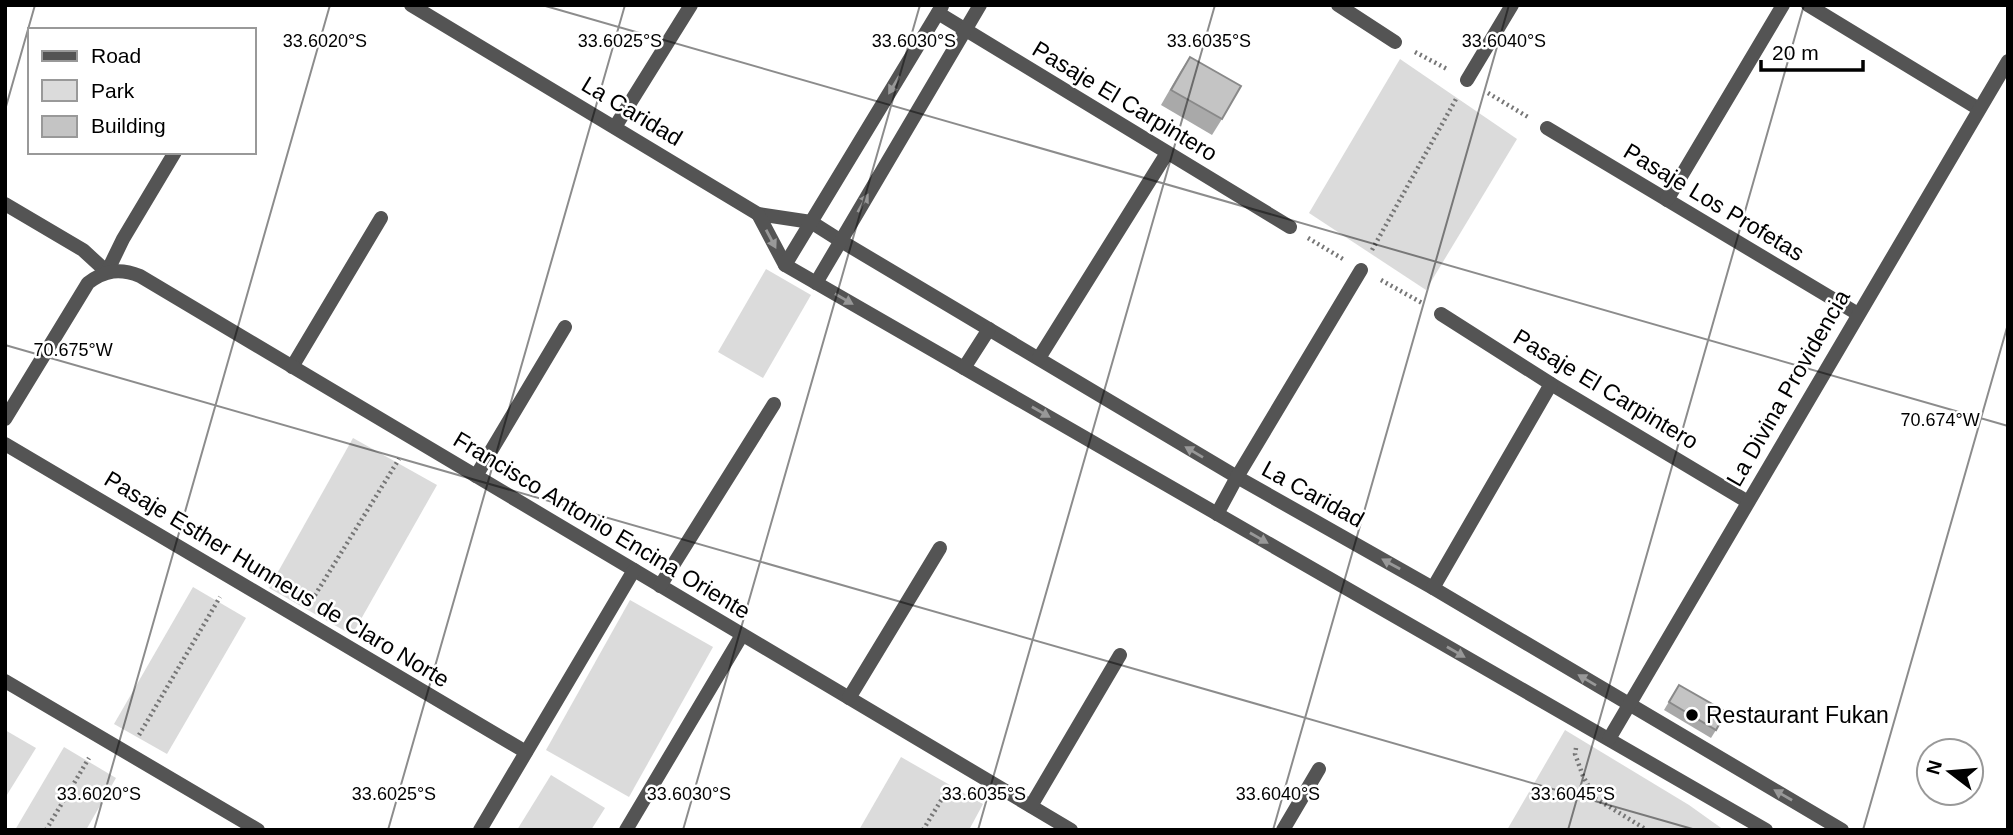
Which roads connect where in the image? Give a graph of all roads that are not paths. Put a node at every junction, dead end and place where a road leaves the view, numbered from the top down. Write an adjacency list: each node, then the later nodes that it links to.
1 (411, 5): 14 (street, La Caridad)
2 (691, 5): 14 (street)
3 (980, 5): 9 (street)
4 (1338, 5): 10 (street)
5 (1512, 5): 12 (street)
6 (1783, 5): 18 (street)
7 (1808, 5): 13 (street)
8 (940, 9): 9 (street, Pasaje El Carpintero); 22 (street, one-way to 22)
9 (965, 30): 16 (street, Pasaje El Carpintero); 24 (street, one-way to 9)
10 (1395, 42)
11 (2008, 61): 13 (street, La Divina Providencia)
12 (1467, 80)
13 (1979, 109): 30 (street, La Divina Providencia)
14 (615, 127): 20 (street, La Caridad)
15 (1547, 128): 18 (street, Pasaje Los Profetas)
16 (1167, 153): 23 (street, Pasaje El Carpintero); 33 (street)
17 (174, 154): 27 (street)
18 (1667, 200): 30 (street, Pasaje Los Profetas)
19 (5, 204): 27 (street)
20 (758, 214): 22 (street, La Caridad); 25 (street, one-way to 25)
21 (381, 218): 34 (street)
22 (811, 222): 24 (street, La Caridad); 25 (street)
23 (1290, 227)
24 (841, 242): 28 (street); 32 (street, La Caridad)
25 (785, 265): 28 (street)
26 (1361, 270): 41 (street)
27 (107, 272): 34 (street, Francisco Antonio Encina Oriente); 38 (street)
28 (816, 283): 35 (street, one-way to 35)
29 (1441, 314): 36 (street, Pasaje El Carpintero)
30 (1858, 314): 42 (street, La Divina Providencia)
31 (565, 327): 40 (street)
32 (989, 329): 33 (street, La Caridad); 35 (street)
33 (1039, 358): 41 (street, La Caridad, one-way to 33)
34 (292, 367): 40 (street, Francisco Antonio Encina Oriente)
35 (964, 368): 43 (street, one-way to 43)
36 (1551, 384): 42 (street, Pasaje El Carpintero); 47 (street)
37 (774, 404): 46 (street)
38 (5, 419)
39 (5, 444): 54 (street, Pasaje Esther Hunneus de Claro Norte)
40 (476, 476): 45 (street, Francisco Antonio Encina Oriente)
41 (1237, 477): 43 (street); 47 (street, La Caridad, one-way to 41)
42 (1748, 502): 52 (street, La Divina Providencia)
43 (1217, 514): 53 (street, one-way to 53)
44 (940, 548): 51 (street)
45 (634, 570): 46 (street, Francisco Antonio Encina Oriente); 54 (street)
46 (660, 586): 48 (street, Francisco Antonio Encina Oriente)
47 (1433, 588): 52 (street, La Caridad, one-way to 47)
48 (742, 635): 51 (street, Francisco Antonio Encina Oriente); 57 (street)
49 (1120, 655): 56 (street)
50 (5, 681): 58 (street)
51 (849, 698): 56 (street, Francisco Antonio Encina Oriente)
52 (1629, 705): 53 (street, La Divina Providencia); 63 (street, La Caridad, one-way to 52)
53 (1609, 739): 62 (street)
54 (526, 752): 59 (street)
55 (1319, 769): 61 (street)
56 (1031, 806): 60 (street, Francisco Antonio Encina Oriente)
57 (631, 828)
58 (257, 830)
59 (480, 830)
60 (1071, 830)
61 (1283, 830)
62 (1766, 830)
63 (1842, 830)

